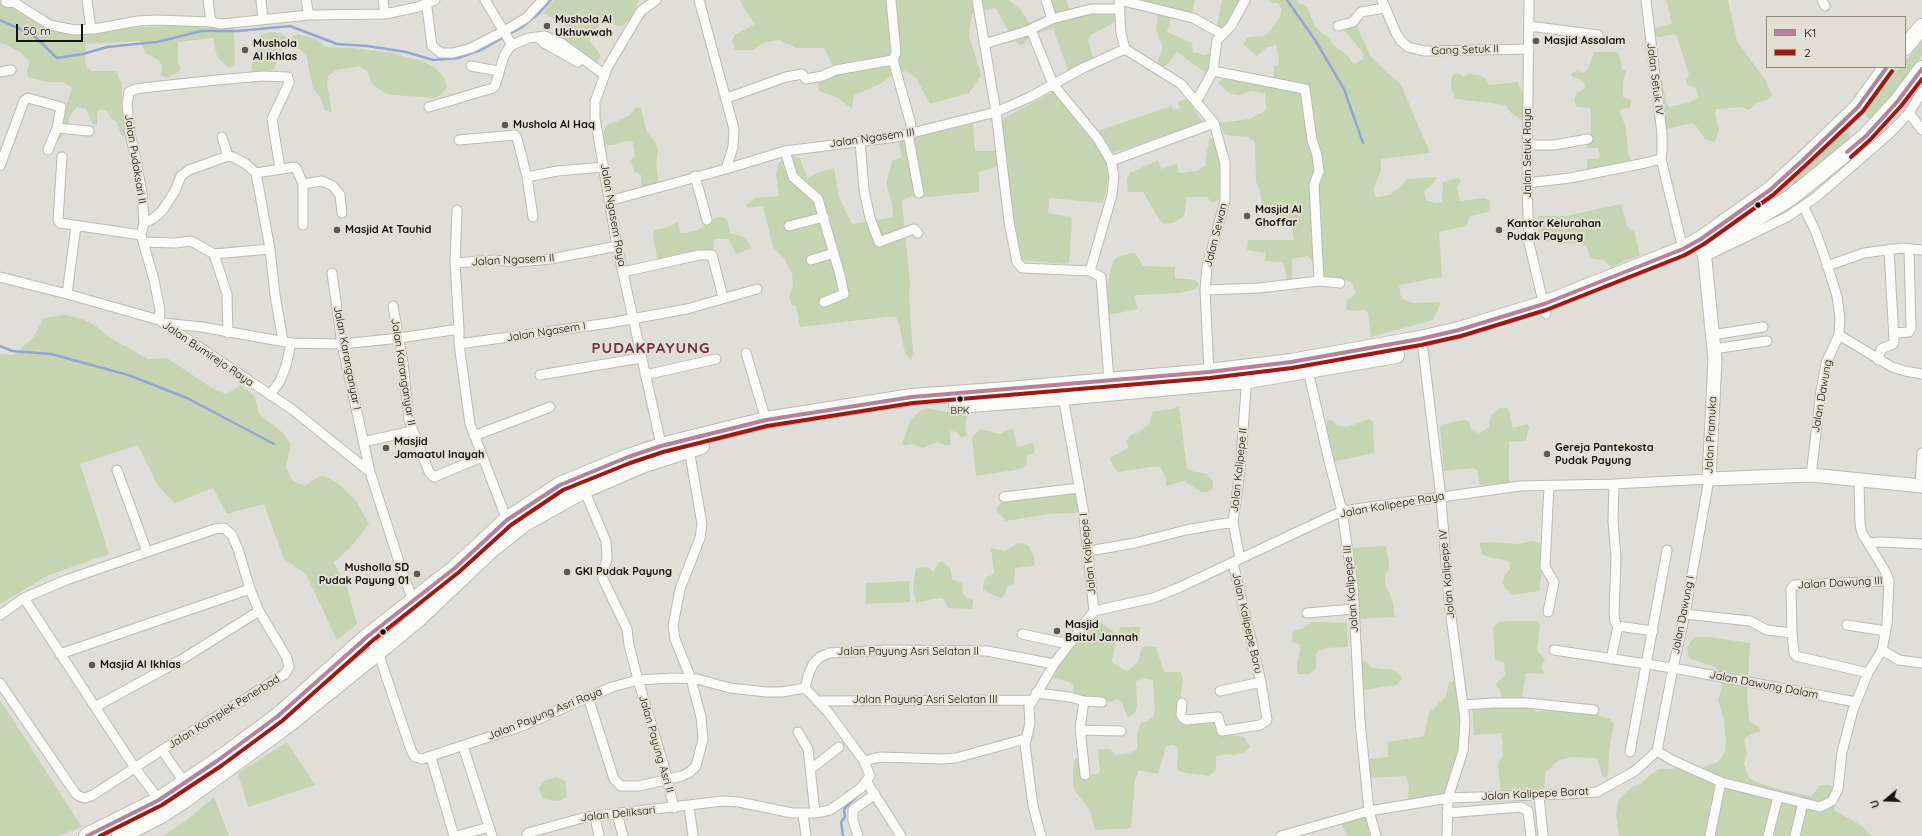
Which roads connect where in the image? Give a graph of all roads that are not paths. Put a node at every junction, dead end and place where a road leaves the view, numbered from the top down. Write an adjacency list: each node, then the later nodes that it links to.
1 (88, 0): 28 (street)
2 (208, 0): 24 (street)
3 (261, 0): 22 (street)
4 (306, 0): 21 (street)
5 (383, 0): 20 (street)
6 (485, 0): 32 (street)
7 (543, 0): 32 (street)
8 (656, 0): 45 (street, Jalan Ngasem Raya)
9 (699, 0): 48 (street)
10 (891, 0): 37 (street)
11 (976, 0): 33 (street)
12 (1046, 0): 23 (street)
13 (1245, 0): 30 (street)
14 (1529, 0): 26 (street, Jalan Setuk Raya)
15 (1646, 0): 71 (street, Jalan Setuk IV)
16 (430, 1): 20 (street); 32 (street)
17 (6, 2): 28 (street)
18 (1119, 3): 23 (street); 30 (street); 35 (street)
19 (1384, 4): 25 (street); 36 (street, Gang Setuk II)
20 (385, 14): 21 (street)
21 (309, 15): 22 (street)
22 (263, 19): 24 (street)
23 (1052, 19): 29 (street)
24 (211, 22): 28 (street)
25 (1338, 26)
26 (1529, 26): 31 (street); 36 (street, Jalan Setuk Raya)
27 (1922, 27): 34 (highway)
28 (91, 29)
29 (1031, 30): 33 (street); 46 (street)
30 (1222, 34): 43 (street)
31 (1598, 35)
32 (508, 37): 42 (street); 45 (street)
33 (984, 44): 52 (street)
34 (1906, 45)
35 (1125, 49): 46 (street, Jalan Ngasem III); 49 (street, Jalan Sewan)
36 (1529, 49): 65 (street, Jalan Setuk Raya)
37 (893, 60): 48 (street); 60 (street)
38 (471, 66): 42 (street)
39 (1886, 68): 50 (highway)
40 (1922, 69): 55 (highway)
41 (11, 70): 44 (street)
42 (498, 71): 51 (street)
43 (1213, 71): 49 (street); 112 (street)
44 (0, 72)
45 (604, 78): 74 (street, Jalan Ngasem Raya)
46 (1053, 84): 52 (street, Jalan Ngasem III); 72 (street)
47 (1922, 92): 53 (street)
48 (727, 98): 75 (street)
49 (1196, 102): 54 (street, Jalan Sewan)
50 (1858, 107): 55 (highway); 57 (highway)
51 (429, 108)
52 (996, 112): 60 (street, Jalan Ngasem III); 108 (street)
53 (1909, 114): 58 (street); 84 (street)
54 (1214, 123): 72 (street); 115 (street, Jalan Sewan)
55 (1878, 123): 66 (highway)
56 (57, 128): 59 (street); 67 (street); 73 (street)
57 (1834, 129): 66 (highway); 98 (highway)
58 (1922, 130)
59 (89, 132)
60 (908, 134): 64 (street, Jalan Ngasem III); 82 (street)
61 (222, 137): 69 (street)
62 (1588, 139): 65 (street)
63 (459, 140): 79 (street)
64 (860, 141): 68 (street, Jalan Ngasem III); 94 (street)
65 (1528, 145): 80 (street, Jalan Setuk Raya)
66 (1852, 148): 104 (highway)
67 (48, 150)
68 (785, 151): 75 (street, Jalan Ngasem III); 88 (street)
69 (228, 156): 77 (street); 90 (street)
70 (62, 157): 92 (street)
71 (1661, 159): 80 (street); 98 (street, Jalan Setuk IV)
72 (1111, 161): 108 (street)
73 (0, 166)
74 (604, 167): 79 (street); 83 (street, Jalan Ngasem Raya)
75 (726, 169): 78 (street, Jalan Ngasem III)
76 (280, 170): 77 (street); 81 (street); 90 (street, Jalan Pudaksari II)
77 (256, 173): 97 (street)
78 (695, 176): 83 (street, Jalan Ngasem III); 89 (street)
79 (528, 177): 87 (street)
80 (1527, 182): 120 (street, Jalan Setuk Raya)
81 (303, 184): 86 (street); 91 (street)
82 (919, 193)
83 (609, 201): 96 (street, Jalan Ngasem Raya)
84 (1803, 206): 104 (street); 107 (street, Jalan Dawung)
85 (457, 210): 106 (street)
86 (342, 213)
87 (534, 217)
88 (824, 217): 93 (street); 102 (street)
89 (707, 220)
90 (144, 223): 95 (street, Jalan Pudaksari II)
91 (303, 225)
92 (76, 226): 95 (street); 116 (street)
93 (790, 226)
94 (918, 234)
95 (142, 238): 103 (street); 122 (street)
96 (617, 246): 106 (street, Jalan Ngasem II); 109 (street, Jalan Ngasem Raya)
97 (270, 249): 103 (street); 131 (street)
98 (1683, 249): 120 (highway)
99 (1889, 249): 100 (street); 107 (street); 127 (street)
100 (1909, 249): 101 (street); 127 (street)
101 (1922, 250)
102 (834, 253): 105 (street); 118 (street)
103 (214, 254): 126 (street)
104 (1704, 254): 120 (highway); 132 (main road, Jalan Pramuka)
105 (811, 260)
106 (455, 263): 125 (street)
107 (1827, 266): 128 (street, Jalan Dawung)
108 (1090, 271): 147 (street)
109 (624, 272): 117 (street); 121 (street, Jalan Ngasem Raya)
110 (332, 273): 133 (street, Jalan Karanganyar I)
111 (0, 277): 116 (street, Jalan Bumirejo Raya)
112 (1319, 281): 113 (street); 115 (street)
113 (1340, 283)
114 (757, 289): 117 (street, Jalan Ngasem I)
115 (1205, 290): 142 (street, Jalan Sewan)
116 (67, 294): 122 (street, Jalan Bumirejo Raya)
117 (723, 297): 121 (street, Jalan Ngasem I)
118 (824, 302)
119 (393, 306): 129 (street, Jalan Karanganyar II)
120 (1545, 309): 123 (highway)
121 (632, 318): 134 (street, Jalan Ngasem I); 138 (street, Jalan Ngasem Raya)
122 (161, 322): 126 (street); 148 (street, Jalan Bumirejo Raya)
123 (1497, 324): 135 (highway); 137 (highway)
124 (1763, 327): 132 (street)
125 (458, 329): 129 (street); 134 (street)
126 (228, 332): 131 (street)
127 (1894, 333): 140 (street)
128 (1840, 335): 140 (street); 161 (street, Jalan Dawung)
129 (400, 338): 133 (street); 152 (street, Jalan Karanganyar II)
130 (1766, 341): 132 (street)
131 (287, 342): 133 (street); 148 (street)
132 (1713, 342): 162 (main road, Jalan Pramuka)
133 (342, 344): 154 (street, Jalan Karanganyar I)
134 (459, 344): 153 (street)
135 (1423, 349): 137 (highway); 169 (street, Jalan Kalipepe IV)
136 (746, 353): 151 (street)
137 (1373, 354): 141 (highway)
138 (641, 358): 145 (street); 146 (street, Jalan Ngasem Raya)
139 (716, 359): 146 (street)
140 (1878, 360): 144 (street)
141 (1307, 365): 143 (highway); 171 (street, Jalan Kalipepe III)
142 (1208, 372): 143 (highway); 147 (highway)
143 (1247, 374): 149 (highway); 173 (street, Jalan Kalipepe II)
144 (1922, 374)
145 (540, 375)
146 (645, 375): 156 (street, Jalan Ngasem Raya)
147 (1109, 380): 151 (highway)
148 (270, 395): 160 (street, Jalan Bumirejo Raya)
149 (1063, 397): 155 (highway); 167 (street, Jalan Kalipepe I)
150 (550, 407): 153 (street)
151 (766, 420): 156 (highway)
152 (412, 431): 154 (street); 158 (street, Jalan Karanganyar II)
153 (474, 436): 158 (street)
154 (364, 442): 160 (street, Jalan Karanganyar I)
155 (688, 449): 156 (highway); 208 (street)
156 (663, 452): 168 (highway); 172 (highway)
157 (1922, 454): 166 (street)
158 (482, 457): 172 (street)
159 (117, 470): 178 (street)
160 (370, 472): 183 (street, Jalan Karanganyar I)
161 (1811, 475): 162 (main road, Jalan Pramuka); 163 (main road, Jalan Pramuka)
162 (1709, 479): 164 (street, Jalan Kalipepe Raya); 189 (street, Jalan Dawung I)
163 (1859, 480): 166 (main road, Jalan Pramuka); 174 (street, Jalan Dawung III)
164 (1614, 484): 165 (street, Jalan Kalipepe Raya); 193 (street)
165 (1549, 486): 169 (street, Jalan Kalipepe Raya); 187 (street)
166 (1921, 486)
167 (1079, 488): 170 (street); 177 (street, Jalan Kalipepe I)
168 (584, 490): 191 (highway); 212 (street, Jalan Payung Asri II)
169 (1440, 496): 171 (street, Jalan Kalipepe Raya); 224 (street, Jalan Kalipepe IV)
170 (1004, 497)
171 (1342, 511): 179 (street, Jalan Kalipepe Raya); 184 (street, Jalan Kalipepe III)
172 (507, 520): 183 (highway)
173 (1233, 522): 177 (street); 179 (street, Jalan Kalipepe II)
174 (1869, 543): 175 (street); 180 (street, Jalan Dawung III)
175 (1922, 544)
176 (1667, 550): 194 (street)
177 (1089, 551): 186 (street, Jalan Kalipepe I)
178 (147, 552): 181 (street, Jalan Komplek Penerbad); 182 (street, Jalan Komplek Penerbad)
179 (1236, 561): 186 (street, Jalan Kalipepe Raya); 213 (street, Jalan Kalipepe Baru)
180 (1889, 581): 195 (street, Jalan Dawung III); 196 (street, Jalan Dawung III)
181 (250, 589): 185 (street, Jalan Komplek Penerbad); 203 (street)
182 (24, 598): 190 (street, Jalan Komplek Penerbad); 203 (street)
183 (414, 601): 191 (street, Jalan Karanganyar I); 198 (highway)
184 (1354, 609): 188 (street); 253 (street, Jalan Kalipepe III)
185 (259, 611): 225 (street); 233 (street, Jalan Komplek Penerbad)
186 (1094, 611): 199 (street)
187 (1548, 612)
188 (1307, 613)
189 (1686, 614): 195 (street); 209 (street, Jalan Dawung I)
190 (0, 615)
191 (419, 618): 202 (highway)
192 (1848, 625): 196 (street)
193 (1618, 626): 194 (street); 204 (street)
194 (1653, 631): 207 (street)
195 (1792, 633): 210 (street)
196 (1885, 633): 201 (street, Jalan Dawung III)
197 (1022, 634): 199 (street)
198 (368, 636): 202 (street, Jalan Payung Asri Raya); 244 (highway)
199 (1068, 644): 206 (street)
200 (1554, 650): 204 (street, Jalan Dawung Dalam)
201 (1882, 650): 205 (street); 210 (street)
202 (378, 652): 236 (street, Jalan Payung Asri Raya); 244 (highway)
203 (60, 654): 225 (street)
204 (1611, 659): 207 (street, Jalan Dawung Dalam)
205 (1922, 663)
206 (1054, 664): 215 (street, Jalan Payung Asri Selatan II); 217 (street)
207 (1648, 664): 209 (street, Jalan Dawung Dalam); 234 (street)
208 (686, 667): 211 (street); 212 (street)
209 (1673, 668): 222 (street, Jalan Dawung Dalam); 235 (street, Jalan Dawung I)
210 (1868, 673): 222 (street)
211 (691, 679): 212 (street, Jalan Payung Asri Raya); 215 (street, Jalan Payung Asri Raya); 241 (street)
212 (642, 680): 218 (street, Jalan Payung Asri Raya); 241 (street, Jalan Payung Asri II)
213 (1261, 682): 216 (street, Jalan Kalipepe Baru); 223 (street, Jalan Kalipepe Baru)
214 (0, 683): 238 (street, Jalan Komplek Penerbad)
215 (805, 688): 219 (street)
216 (1220, 691)
217 (1034, 696): 219 (street, Jalan Payung Asri Selatan III); 220 (street); 230 (street)
218 (588, 697): 231 (street, Jalan Payung Asri Raya); 241 (street)
219 (818, 701): 237 (street)
220 (1084, 701): 221 (street); 227 (street)
221 (1102, 702)
222 (1856, 702): 250 (street)
223 (1182, 703)
224 (1464, 705): 226 (street); 248 (street, Jalan Kalipepe IV)
225 (95, 708): 238 (street)
226 (1594, 710)
227 (1080, 730): 228 (street); 240 (street)
228 (1122, 731)
229 (798, 732): 239 (street)
230 (1025, 739): 237 (street); 272 (street)
231 (463, 746): 236 (street, Jalan Payung Asri Raya); 259 (street)
232 (839, 747): 239 (street)
233 (162, 750): 238 (street, Jalan Komplek Penerbad); 244 (street, Jalan Komplek Penerbad)
234 (1630, 752)
235 (1657, 752): 242 (street); 246 (street, Jalan Kalipepe Barat)
236 (431, 757): 263 (street)
237 (864, 761): 243 (street)
238 (135, 768): 249 (street)
239 (811, 768): 255 (street)
240 (1085, 776)
241 (668, 779): 252 (street, Jalan Payung Asri II)
242 (1721, 782): 247 (street); 277 (street)
243 (868, 784): 245 (street); 255 (street, Jalan Deliksari)
244 (189, 788): 249 (highway); 262 (highway)
245 (875, 794): 270 (street); 271 (street)
246 (1539, 795): 248 (street, Jalan Kalipepe Barat); 276 (street)
247 (1778, 797): 250 (street); 278 (street)
248 (1448, 798): 253 (street); 254 (street, Jalan Kalipepe IV)
249 (159, 800): 261 (highway)
250 (1803, 803): 279 (street)
251 (689, 806): 252 (street, Jalan Deliksari); 257 (street, Jalan Deliksari); 268 (street)
252 (674, 808): 256 (street, Jalan Deliksari)
253 (1369, 811): 260 (street); 273 (street, Jalan Kalipepe III)
254 (1447, 812): 274 (street, Jalan Kalipepe IV); 275 (street)
255 (815, 813): 257 (street, Jalan Deliksari)
256 (617, 814): 258 (street, Jalan Deliksari); 267 (street)
257 (803, 814): 269 (street)
258 (595, 817): 265 (street, Jalan Deliksari); 266 (street)
259 (489, 827): 263 (street); 264 (street)
260 (1285, 835)
261 (87, 836)
262 (120, 836)
263 (455, 836)
264 (492, 836)
265 (527, 836)
266 (599, 836)
267 (622, 836)
268 (693, 836)
269 (806, 836)
270 (858, 836)
271 (901, 836)
272 (1041, 836)
273 (1376, 836)
274 (1447, 836)
275 (1530, 836)
276 (1543, 836)
277 (1710, 836)
278 (1768, 836)
279 (1795, 836)

